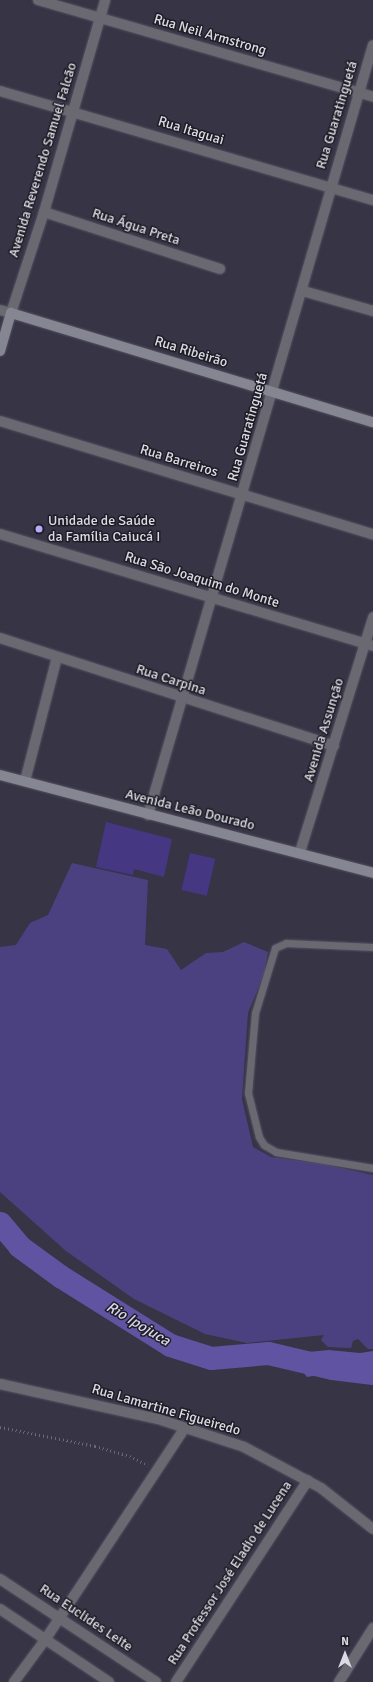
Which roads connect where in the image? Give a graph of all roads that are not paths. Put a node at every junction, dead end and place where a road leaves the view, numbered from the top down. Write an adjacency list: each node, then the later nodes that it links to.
1 (38, 0): 3 (street, Rua Neil Armstrong)
2 (105, 0): 3 (street, Avenida Reverendo Samuel Falcão)
3 (100, 18): 6 (street, Rua Neil Armstrong); 8 (street, Avenida Reverendo Samuel Falcão)
4 (373, 45): 6 (street, Rua Guaratinguetá)
5 (0, 91): 8 (street, Rua Itaguai)
6 (358, 93): 7 (street, Rua Neil Armstrong); 9 (street, Rua Guaratinguetá)
7 (373, 97)
8 (72, 110): 9 (street, Rua Itaguai); 11 (street, Avenida Reverendo Samuel Falcão)
9 (330, 187): 10 (street, Rua Itaguai); 13 (street, Rua Guaratinguetá)
10 (373, 200)
11 (44, 212): 12 (street, Rua Água Preta); 16 (street, Avenida Reverendo Samuel Falcão)
12 (220, 269)
13 (303, 291): 15 (street); 18 (street, Rua Guaratinguetá)
14 (0, 310): 16 (street, Rua Ribeirão)
15 (373, 311)
16 (11, 313): 17 (main road, Avenida Reverendo Samuel Falcão); 18 (main road, Rua Ribeirão)
17 (0, 351)
18 (272, 391): 20 (main road, Rua Ribeirão); 21 (street, Rua Guaratinguetá)
19 (0, 421): 21 (street, Rua Barreiros)
20 (373, 422)
21 (244, 495): 23 (street, Rua Barreiros); 24 (street, Rua Guaratinguetá)
22 (0, 534): 24 (street, Rua São Joaquim do Monte)
23 (373, 534)
24 (212, 596): 27 (street, Rua São Joaquim do Monte); 29 (street, Rua Guaratinguetá)
25 (373, 617): 27 (street, Avenida Assunção)
26 (0, 638): 28 (street, Rua Carpina)
27 (369, 645): 30 (street, Avenida Assunção)
28 (58, 658): 29 (street, Rua Carpina); 32 (street)
29 (183, 699): 30 (street, Rua Carpina); 33 (street, Rua Guaratinguetá)
30 (334, 746): 34 (street, Avenida Assunção)
31 (0, 775): 32 (main road, Avenida Leão Dourado)
32 (25, 781): 33 (main road, Avenida Leão Dourado)
33 (148, 815): 34 (main road, Avenida Leão Dourado)
34 (300, 852): 35 (main road, Avenida Leão Dourado)
35 (373, 873)
36 (373, 947): 37 (lane)
37 (373, 1168)
38 (0, 1384): 39 (street, Rua Lamartine Figueiredo)
39 (184, 1429): 40 (street, Rua Lamartine Figueiredo); 44 (street)
40 (308, 1480): 41 (street, Rua Lamartine Figueiredo); 50 (street, Rua Professor José Eladio de Lucena)
41 (373, 1529)
42 (0, 1579): 44 (street, Rua Euclides Leite)
43 (0, 1609): 46 (street)
44 (60, 1617): 46 (street); 49 (street, Rua Euclides Leite)
45 (373, 1628): 51 (street)
46 (45, 1640): 47 (street); 48 (street)
47 (14, 1682)
48 (109, 1682)
49 (156, 1682)
50 (176, 1682)
51 (339, 1682)

